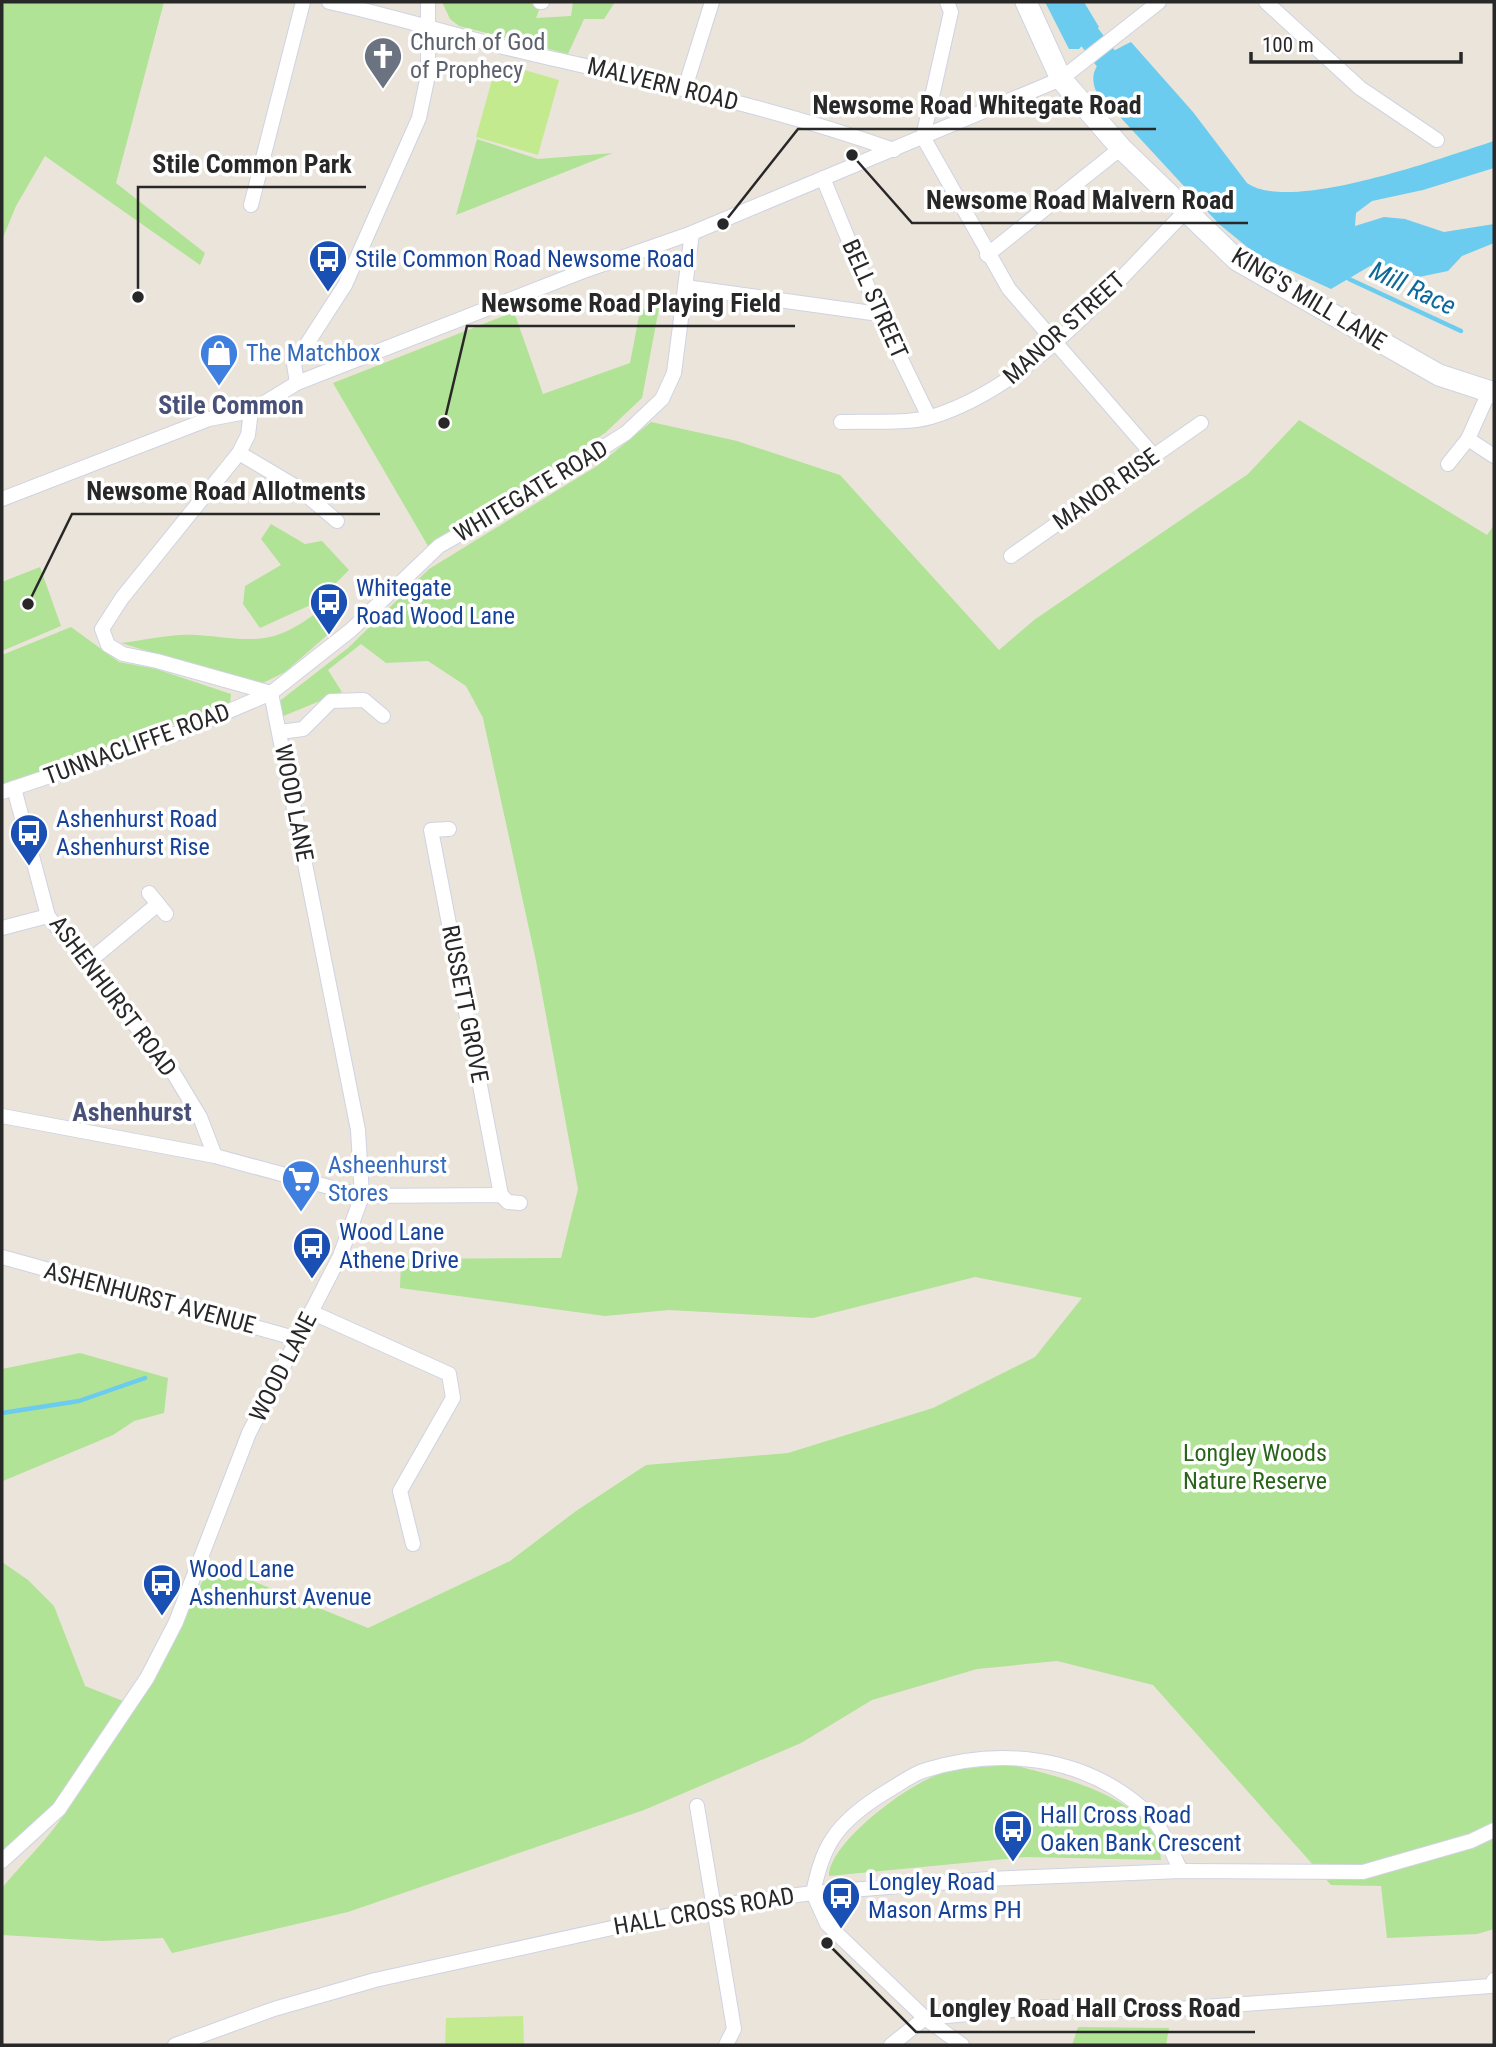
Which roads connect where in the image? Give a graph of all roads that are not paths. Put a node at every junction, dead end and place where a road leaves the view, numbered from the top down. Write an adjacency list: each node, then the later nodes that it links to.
1 (303, 2): 17 (street)
2 (329, 2): 9 (street, MALVERN ROAD)
3 (428, 2): 9 (street)
4 (712, 2): 11 (street)
5 (947, 2): 12 (street)
6 (1026, 2): 10 (street, KING'S MILL LANE)
7 (1159, 2): 10 (street)
8 (1266, 2): 13 (street)
9 (429, 29): 11 (street, MALVERN ROAD); 24 (street)
10 (1065, 76): 12 (street); 14 (street, KING'S MILL LANE)
11 (685, 88): 15 (street, MALVERN ROAD)
12 (923, 137): 15 (street); 20 (street)
13 (1437, 140)
14 (1121, 148): 18 (street, KING'S MILL LANE); 20 (street)
15 (894, 150): 16 (street)
16 (823, 178): 19 (street); 22 (street, BELL STREET)
17 (251, 205)
18 (1185, 212): 23 (street, MANOR STREET); 25 (street, KING'S MILL LANE)
19 (692, 233): 21 (street, WHITEGATE ROAD); 24 (street)
20 (987, 255): 23 (street)
21 (686, 287): 22 (street); 38 (street, WHITEGATE ROAD)
22 (879, 313): 27 (street, BELL STREET)
23 (1054, 343): 27 (street, MANOR STREET); 32 (street)
24 (297, 383): 26 (street)
25 (1492, 393): 30 (street)
26 (251, 411): 31 (street); 35 (street)
27 (929, 417): 28 (street, MANOR STREET)
28 (841, 422)
29 (1201, 423): 32 (street, MANOR RISE)
30 (1468, 439): 33 (street); 34 (street)
31 (239, 453): 36 (street); 38 (street)
32 (1153, 455): 37 (street, MANOR RISE)
33 (1494, 456)
34 (1448, 464)
35 (2, 499)
36 (337, 521)
37 (1011, 556)
38 (271, 693): 40 (street, WOOD LANE); 41 (street, TUNNACLIFFE ROAD)
39 (383, 716): 40 (street)
40 (280, 732): 50 (street, WOOD LANE)
41 (8, 790): 44 (street, ASHENHURST ROAD)
42 (449, 829): 49 (street, RUSSETT GROVE)
43 (158, 904): 46 (street)
44 (48, 916): 45 (street); 46 (street, ASHENHURST ROAD)
45 (2, 928)
46 (87, 963): 48 (street, ASHENHURST ROAD)
47 (2, 1116): 48 (street)
48 (215, 1156): 50 (street)
49 (501, 1195): 50 (street); 51 (street)
50 (362, 1196): 53 (street, WOOD LANE)
51 (520, 1203)
52 (2, 1256): 54 (street, ASHENHURST AVENUE)
53 (311, 1312): 54 (street, WOOD LANE); 55 (street)
54 (299, 1339): 58 (street, WOOD LANE)
55 (413, 1544)
56 (697, 1806): 61 (street)
57 (1494, 1830): 59 (street, HALL CROSS ROAD)
58 (2, 1861)
59 (1181, 1871): 60 (street, HALL CROSS ROAD); 60 (street)
60 (813, 1893): 61 (street, HALL CROSS ROAD); 63 (street)
61 (712, 1906): 64 (street, HALL CROSS ROAD); 65 (street)
62 (1494, 1980): 63 (street)
63 (925, 2018): 66 (street); 67 (street)
64 (174, 2045)
65 (726, 2045)
66 (891, 2045)
67 (962, 2045)

